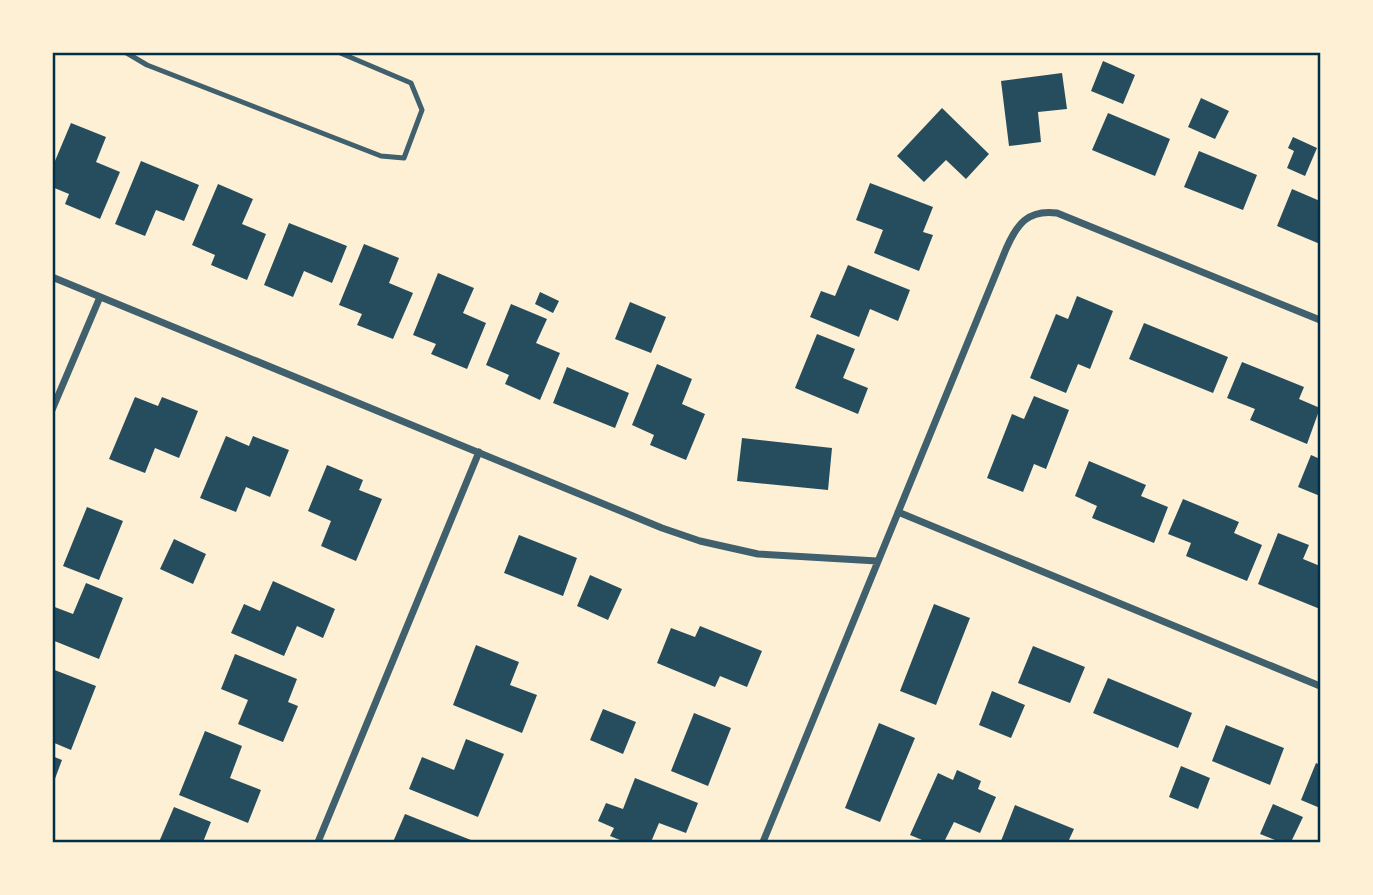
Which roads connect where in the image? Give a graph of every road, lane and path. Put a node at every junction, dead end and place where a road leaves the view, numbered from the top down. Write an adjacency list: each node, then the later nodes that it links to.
1 (125, 52): 2 (lane)
2 (338, 52)
3 (52, 277): 4 (street)
4 (100, 296): 6 (street); 7 (street)
5 (1321, 320): 8 (street)
6 (52, 411)
7 (479, 452): 9 (street); 11 (street)
8 (898, 512): 9 (street); 10 (street)
9 (877, 561): 12 (street)
10 (1321, 686)
11 (318, 842)
12 (763, 842)

